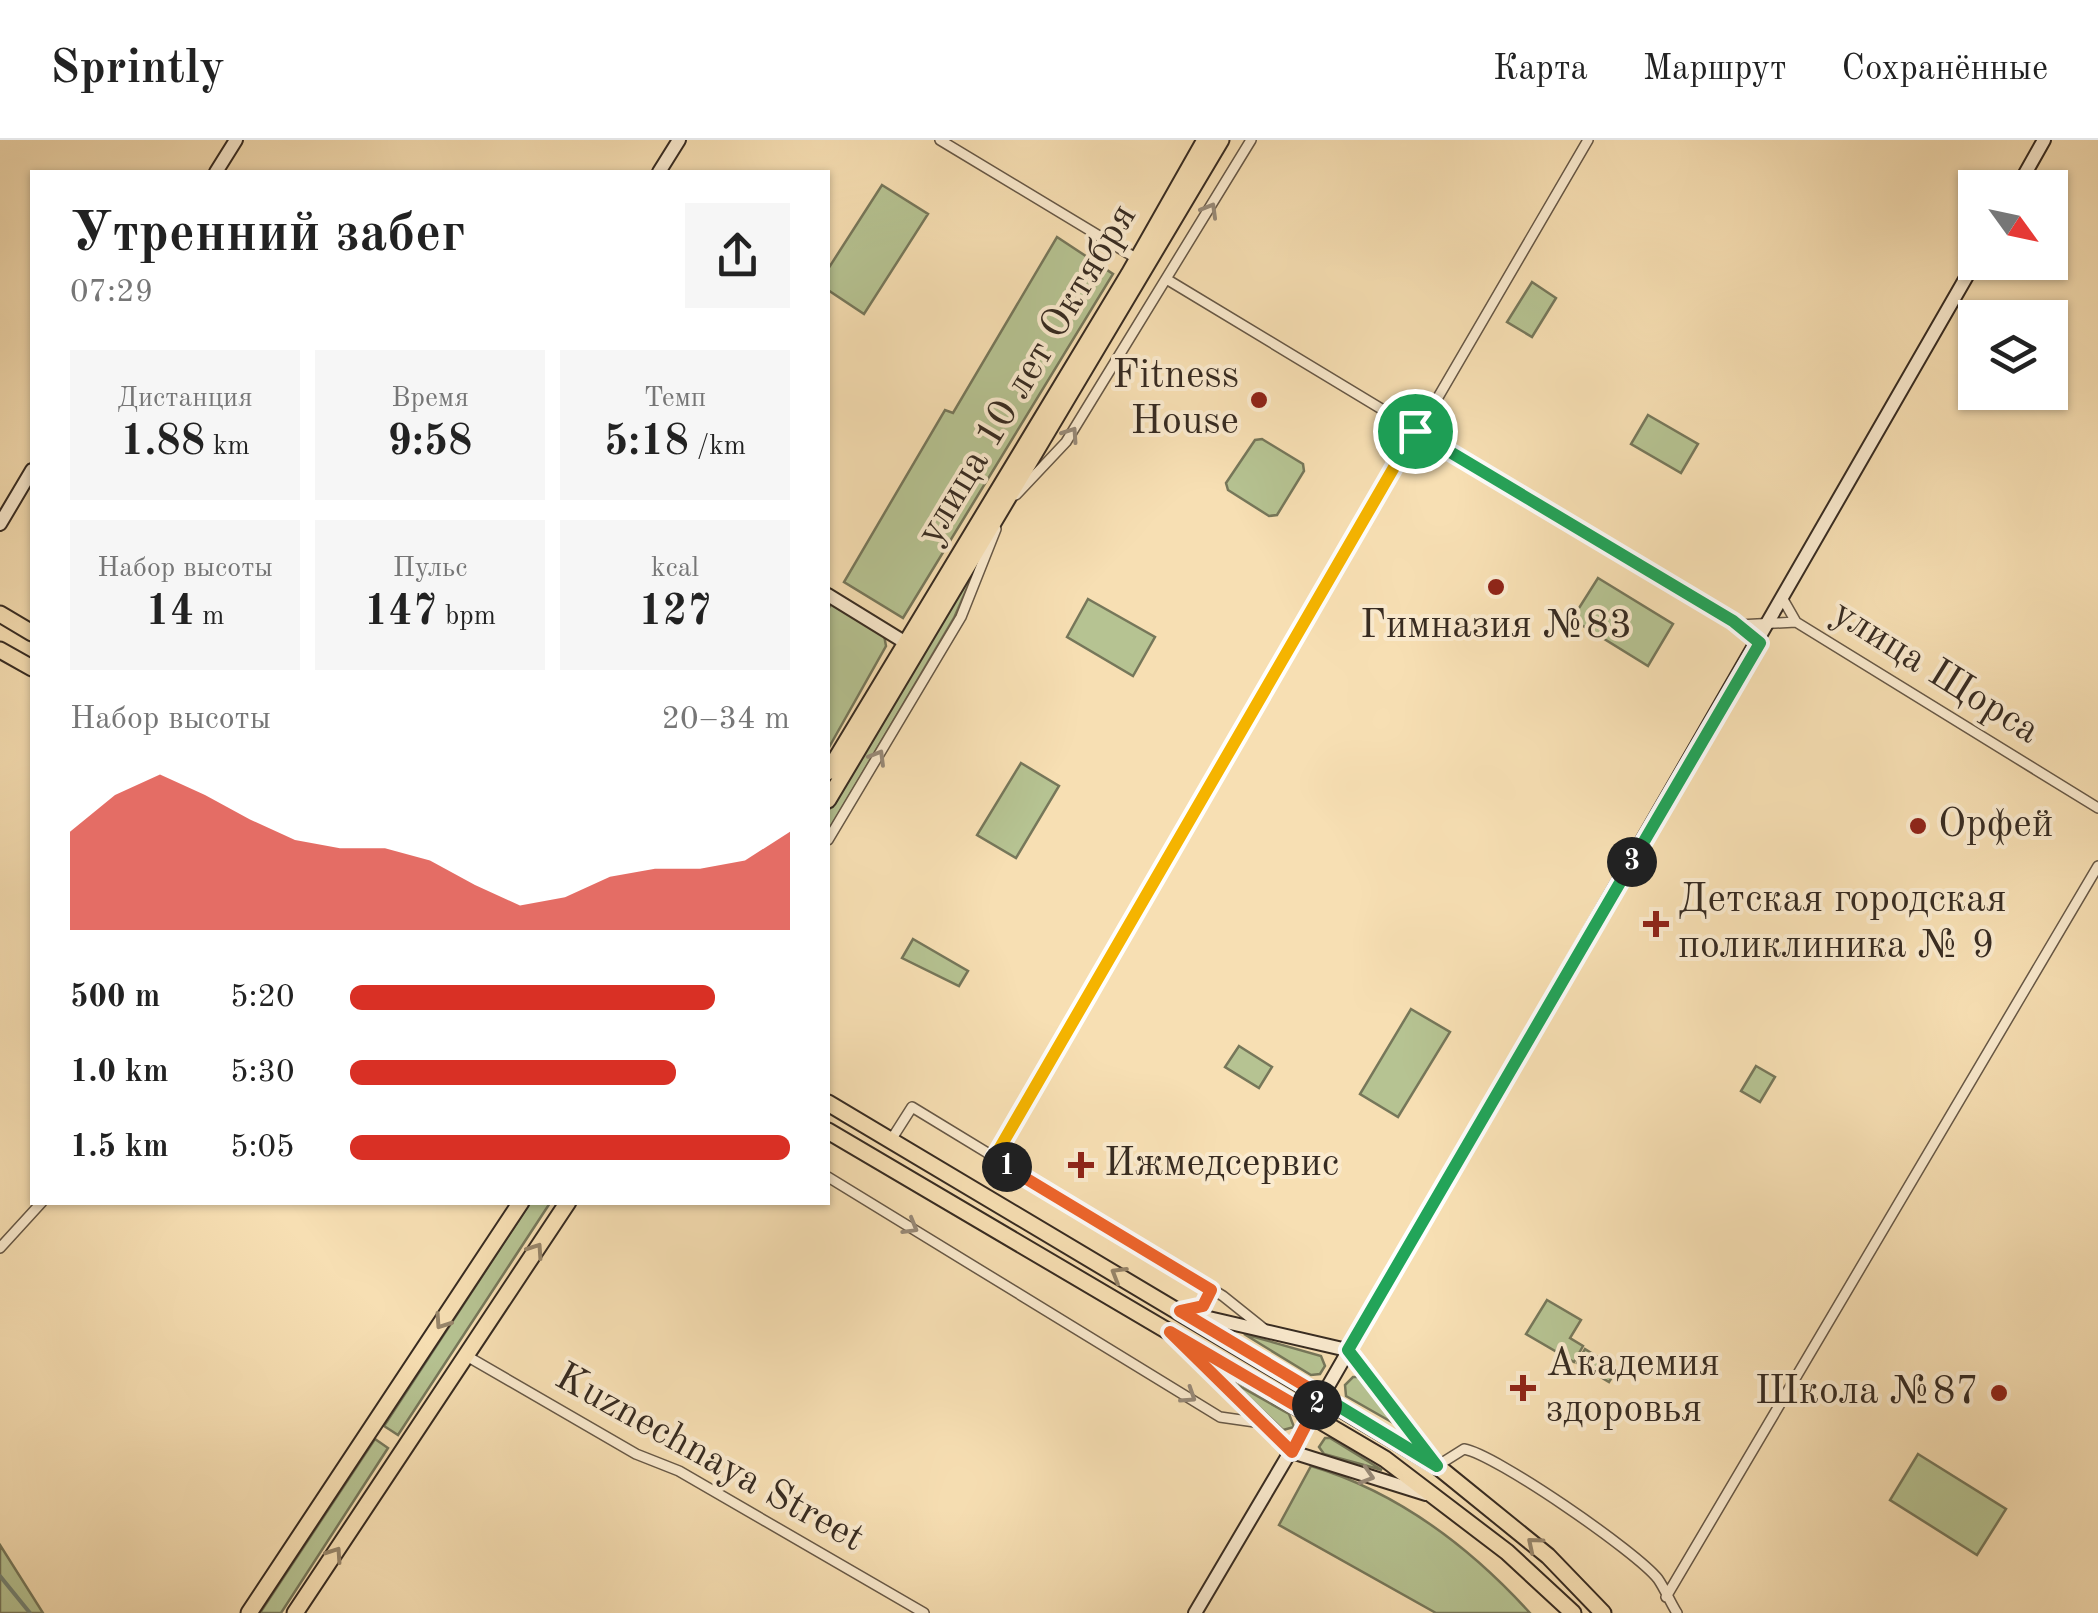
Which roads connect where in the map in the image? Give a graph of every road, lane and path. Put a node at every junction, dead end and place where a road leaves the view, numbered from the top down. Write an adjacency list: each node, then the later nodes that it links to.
1 (236, 140): 9 (main road)
2 (679, 140): 10 (main road)
3 (940, 140): 12 (street)
4 (1205, 140): 12 (main road, улица 10 лет Октября)
5 (1221, 140): 12 (main road, улица 10 лет Октября)
6 (1251, 140): 13 (street, улица 10 лет Октября, one-way to 6)
7 (1588, 140): 15 (street)
8 (2044, 140): 11 (main road)
9 (217, 170)
10 (661, 170)
11 (2027, 170)
12 (1143, 262): 17 (main road, улица 10 лет Октября); 27 (main road, улица 10 лет Октября)
13 (1168, 280): 15 (street, улица Щорса); 17 (street, улица 10 лет Октября, one-way to 13)
14 (1965, 280): 20 (main road)
15 (1415, 431): 23 (street, улица Щорса); 38 (street)
16 (30, 473): 18 (main road)
17 (1005, 506): 27 (main road, улица 10 лет Октября); 33 (street, улица 10 лет Октября, one-way to 17)
18 (0, 524)
19 (830, 596): 27 (main road)
20 (1784, 601): 22 (street); 24 (main road)
21 (0, 614): 25 (main road)
22 (1796, 622): 24 (street, улица Щорса); 32 (street, улица Щорса)
23 (1739, 625): 24 (street, улица Щорса); 26 (street)
24 (1769, 627): 26 (main road)
25 (30, 632)
26 (1760, 643): 48 (main road)
27 (912, 647): 30 (main road, улица 10 лет Октября); 31 (main road, улица 10 лет Октября)
28 (0, 650): 29 (main road)
29 (30, 667)
30 (830, 769)
31 (830, 796)
32 (2098, 808)
33 (830, 837)
34 (2098, 866): 56 (street)
35 (830, 1104): 37 (main road)
36 (830, 1133): 47 (main road)
37 (891, 1140): 38 (street); 45 (main road, one-way to 37)
38 (994, 1158): 44 (street)
39 (830, 1178): 52 (street, one-way to 52)
40 (39, 1205): 43 (street)
41 (519, 1205): 57 (main road, one-way to 57)
42 (566, 1205): 49 (main road, one-way to 42)
43 (0, 1248)
44 (1211, 1290): 45 (street); 46 (street)
45 (1180, 1311): 46 (main road); 50 (main road)
46 (1265, 1330): 48 (main road)
47 (1170, 1332): 51 (main road); 52 (main road)
48 (1348, 1350): 50 (main road); 54 (main road)
49 (466, 1356): 58 (main road, one-way to 49); 59 (street, Kuznechnaya Street)
50 (1322, 1396): 51 (main road); 54 (main road)
51 (1312, 1415): 53 (main road); 55 (main road)
52 (1262, 1423): 53 (main road)
53 (1292, 1452): 55 (main road, one-way to 55); 60 (main road)
54 (1437, 1466): 56 (street); 62 (main road, one-way to 54)
55 (1442, 1499): 61 (main road)
56 (1666, 1597): 63 (street)
57 (249, 1613)
58 (295, 1613)
59 (924, 1613)
60 (1195, 1613)
61 (1572, 1613)
62 (1603, 1613)
63 (1678, 1613)

